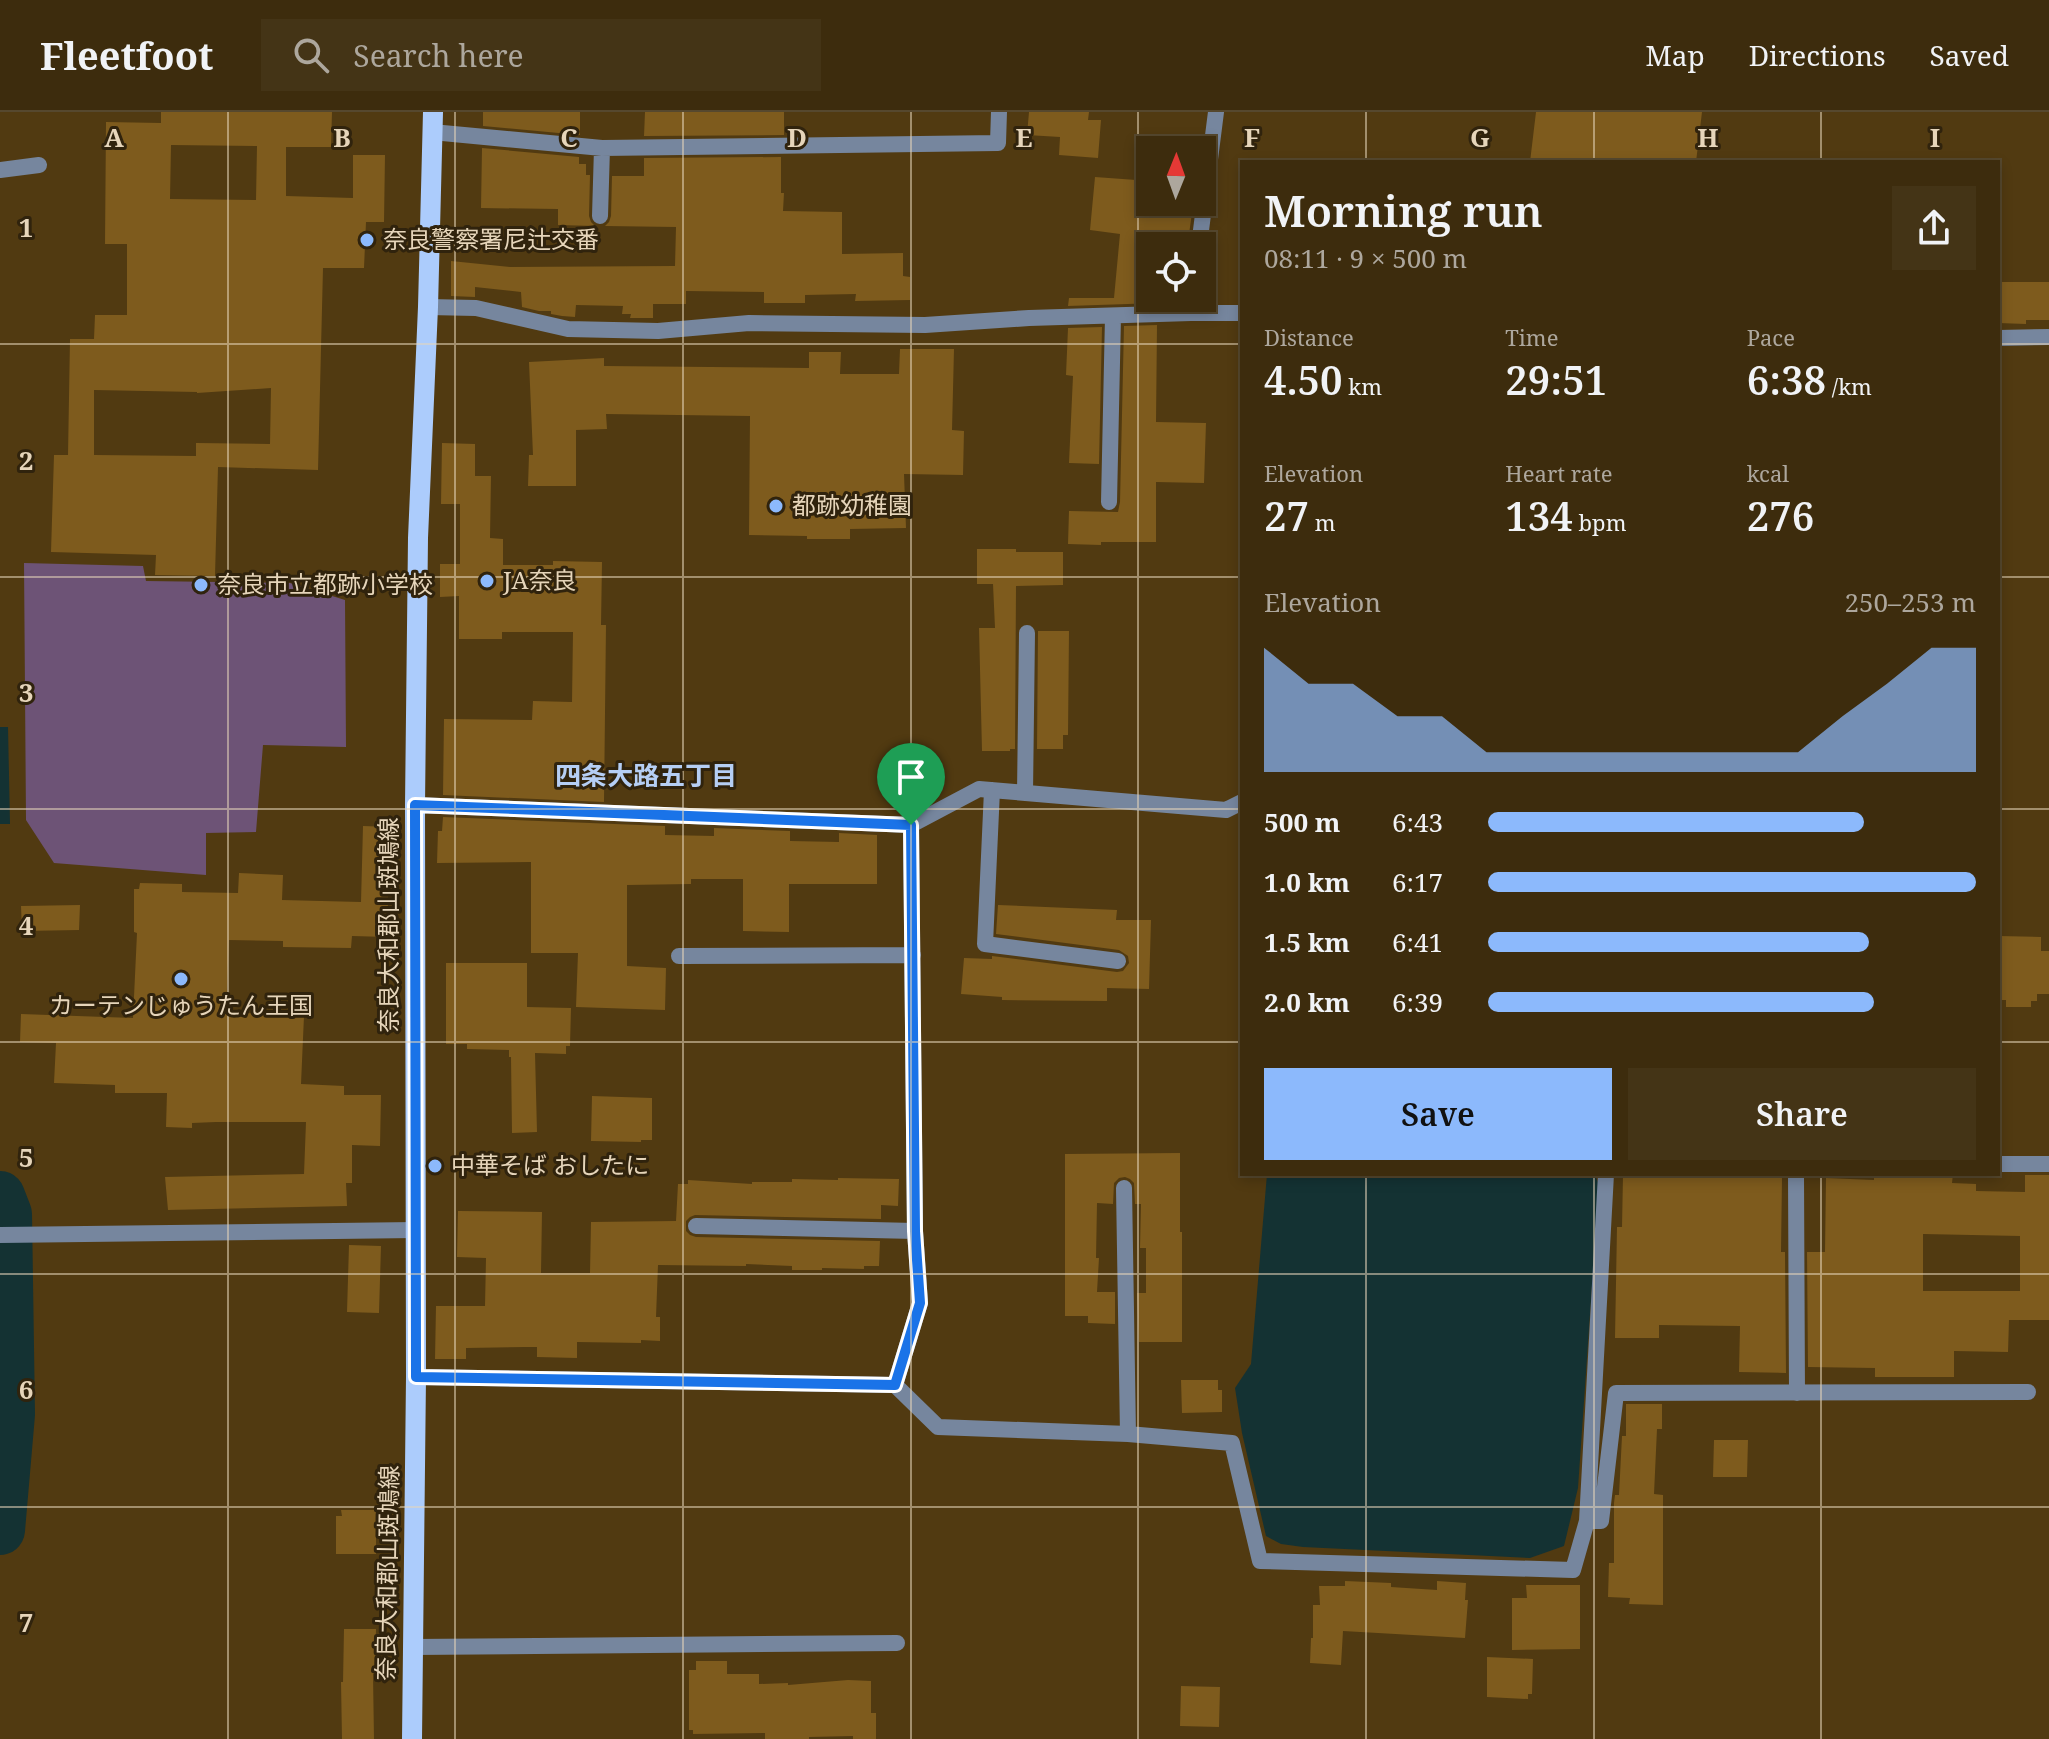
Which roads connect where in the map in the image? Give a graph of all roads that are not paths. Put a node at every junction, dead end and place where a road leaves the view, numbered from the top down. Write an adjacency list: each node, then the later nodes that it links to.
1 (999, 112): 4 (street)
2 (1216, 112): 8 (street)
3 (433, 122): 4 (street); 9 (main road, 奈良大和郡山斑鳩線)
4 (602, 148): 7 (street)
5 (35, 166): 6 (street)
6 (0, 170)
7 (600, 216)
8 (1201, 232)
9 (428, 307): 13 (street); 21 (main road, 奈良大和郡山斑鳩線)
10 (1216, 309): 12 (street)
11 (1142, 312): 13 (street)
12 (1240, 313)
13 (1113, 316): 16 (street)
14 (2049, 337): 15 (street)
15 (2000, 338)
16 (1109, 502)
17 (1027, 633): 19 (street)
18 (992, 790): 19 (street); 22 (street); 25 (street)
19 (1025, 793): 20 (street)
20 (1240, 803)
21 (415, 805): 22 (street); 32 (main road, 奈良大和郡山斑鳩線)
22 (911, 825): 23 (street)
23 (913, 955): 24 (street); 33 (street)
24 (679, 956)
25 (1118, 961)
26 (2000, 1164): 27 (street)
27 (2049, 1164)
28 (1606, 1176): 40 (street)
29 (1796, 1176): 38 (street)
30 (1124, 1188): 39 (street)
31 (696, 1226): 33 (street)
32 (416, 1230): 34 (street); 35 (main road, 奈良大和郡山斑鳩線)
33 (915, 1231): 36 (street)
34 (0, 1235)
35 (416, 1377): 36 (street); 42 (main road, 奈良大和郡山斑鳩線)
36 (895, 1385): 39 (street)
37 (2028, 1392): 38 (street)
38 (1797, 1393): 40 (street)
39 (1128, 1434): 40 (street)
40 (1587, 1521)
41 (897, 1643): 42 (street)
42 (413, 1647): 43 (main road, 奈良大和郡山斑鳩線)
43 (412, 1739)

